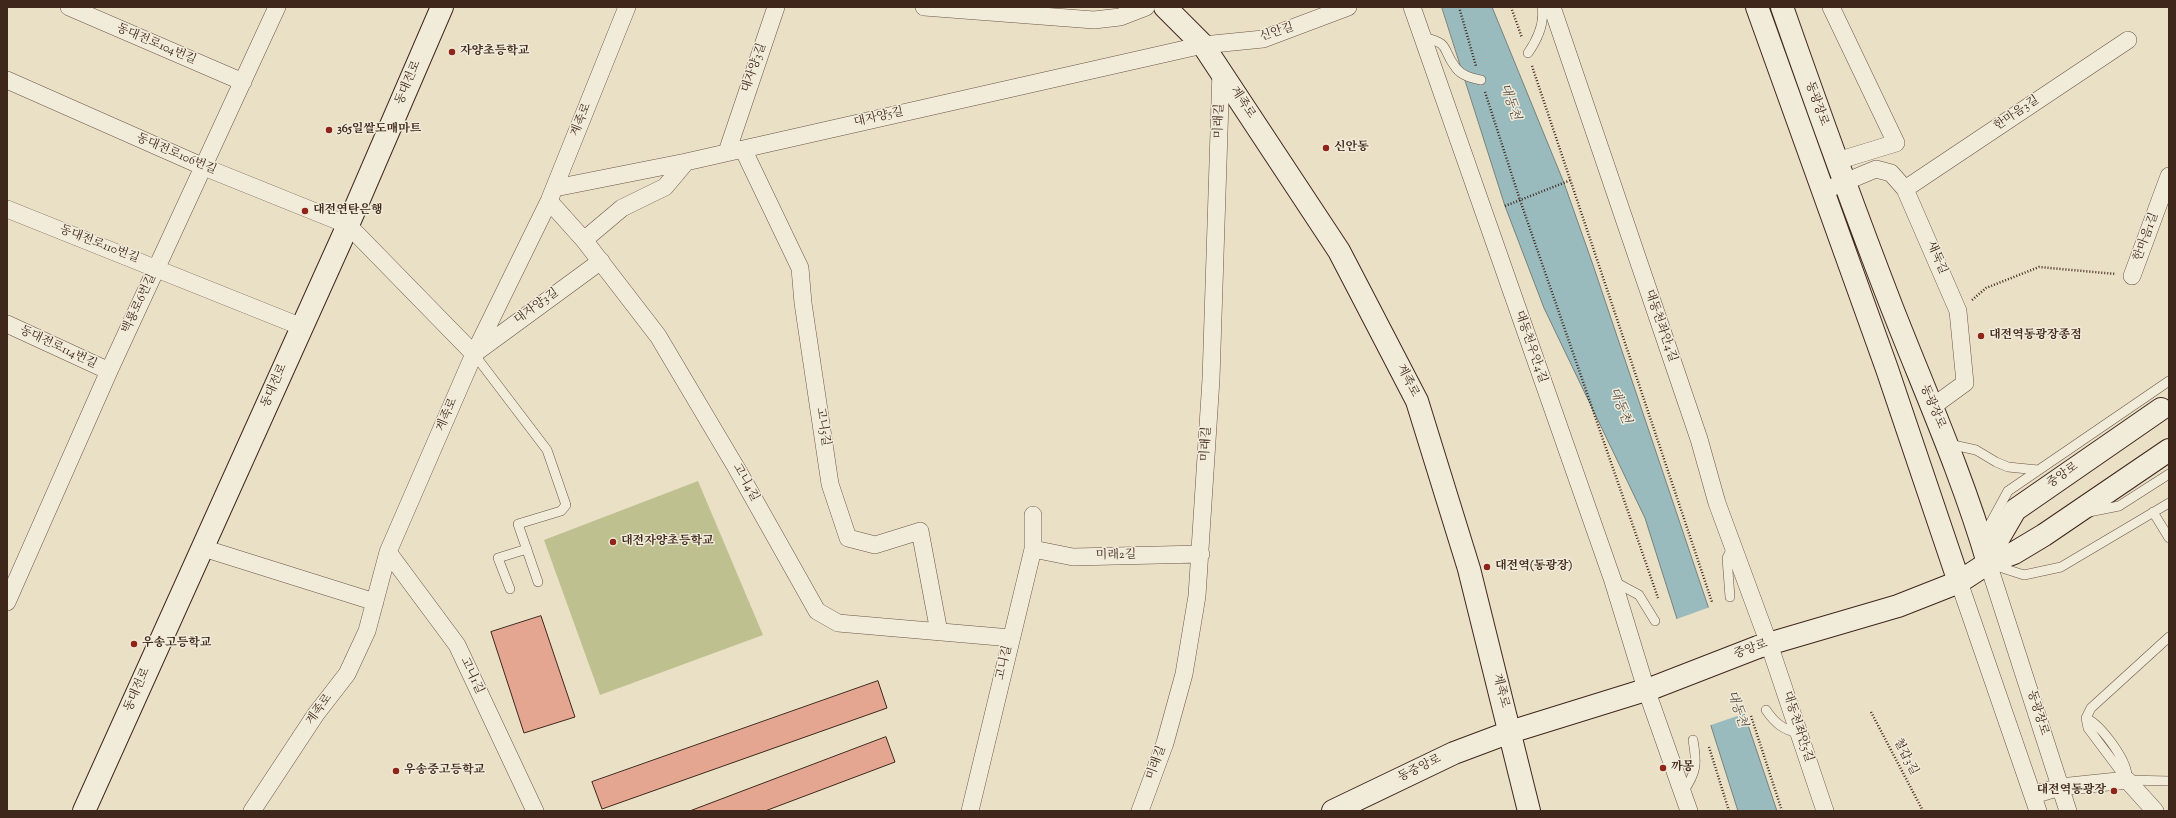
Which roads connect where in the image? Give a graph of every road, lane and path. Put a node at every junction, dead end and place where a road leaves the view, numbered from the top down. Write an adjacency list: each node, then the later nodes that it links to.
1 (69, 7): 25 (street, 동대전로104번길)
2 (277, 7): 25 (street, 백룡로6번길)
3 (442, 7): 39 (main road, 동대전로)
4 (627, 7): 35 (street, 계족로)
5 (776, 7): 26 (street, 대자양3길)
6 (924, 7): 7 (street)
7 (1146, 7)
8 (1166, 7): 20 (main road, 계족로)
9 (1348, 7): 20 (street, 신안길)
10 (1412, 7): 18 (street, 대동천우안4길)
11 (1459, 7): 24 (path)
12 (1511, 7): 21 (path)
13 (1542, 7): 21 (lane)
14 (1552, 7): 61 (street, 대동천좌안4길)
15 (1757, 7): 34 (main road, 동광장로)
16 (1782, 7): 27 (main road, 동광장로)
17 (1831, 7): 27 (street)
18 (1422, 37): 24 (lane); 68 (street, 대동천우안4길)
19 (2128, 40): 33 (street, 한마음3길)
20 (1203, 44): 22 (main road, 계족로); 26 (street, 대자양5길)
21 (1528, 53): 31 (path)
22 (1221, 70): 66 (street, 미래길); 87 (main road, 계족로)
23 (7, 80): 29 (street, 동대전로106번길)
24 (1481, 80): 36 (path)
25 (243, 82): 29 (street, 백룡로6번길)
26 (735, 151): 28 (street, 대자양5길); 79 (street, 고니5길)
27 (1837, 161): 32 (main road, 동광장로)
28 (686, 162): 35 (street, 대자양5길); 40 (street)
29 (204, 167): 39 (street, 동대전로106번길); 42 (street, 백룡로6번길)
30 (2169, 176): 43 (street, 한마음1길)
31 (1571, 180): 36 (path); 77 (path)
32 (1845, 182): 33 (street, 새둑길); 34 (street, 새둑길); 50 (main road, 동광장로)
33 (1905, 189): 44 (street, 새둑길)
34 (1822, 192): 70 (main road, 동광장로)
35 (552, 195): 40 (street, 고니4길); 47 (street, 계족로)
36 (1520, 200): 37 (path); 74 (path)
37 (1505, 206)
38 (7, 209): 42 (street, 동대전로110번길)
39 (348, 225): 46 (main road, 동대전로); 47 (street)
40 (584, 240): 41 (street, 고니4길)
41 (601, 261): 47 (street, 대자양3길); 79 (street, 고니4길)
42 (157, 268): 46 (street, 동대전로110번길); 48 (street, 백룡로6번길)
43 (2132, 276): 44 (path)
44 (1958, 311): 50 (street, 새둑길)
45 (7, 324): 48 (street, 동대전로114번길)
46 (302, 327): 62 (main road, 동대전로)
47 (474, 354): 63 (lane); 65 (street, 계족로)
48 (109, 371): 71 (street, 백룡로6번길)
49 (2169, 381): 54 (lane)
50 (1932, 408): 52 (main road, 동광장로)
51 (2161, 409): 67 (main road, 중앙로)
52 (1948, 444): 54 (lane); 67 (main road, 동광장로)
53 (2169, 450): 59 (main road, 중앙로)
54 (2038, 470): 67 (lane)
55 (2169, 474): 59 (lane)
56 (2169, 503): 57 (lane)
57 (2153, 512): 60 (lane); 67 (lane)
58 (1032, 515): 64 (street, 고니길)
59 (2074, 515): 67 (main road, 중앙로)
60 (2169, 538)
61 (1733, 546): 73 (lane); 82 (street, 대동천좌안4길)
62 (203, 548): 76 (street); 96 (main road, 동대전로)
63 (526, 549): 69 (lane); 72 (lane)
64 (1032, 549): 66 (street, 미래2길); 81 (street, 고니길)
65 (388, 552): 76 (street, 계족로); 98 (street, 고니1길)
66 (1201, 554): 100 (street, 미래길)
67 (1988, 563): 70 (main road, 중앙로); 93 (street, 동광장로)
68 (1613, 581): 78 (lane); 83 (street, 대동천우안4길)
69 (538, 582)
70 (1959, 582): 82 (main road, 중앙로); 95 (street, 동광장로)
71 (11, 585): 75 (street, 백룡로6번길)
72 (510, 589)
73 (1730, 597)
74 (1659, 600)
75 (7, 602)
76 (375, 602): 97 (street, 계족로)
77 (1712, 602)
78 (1655, 621)
79 (939, 632): 81 (street, 고니4길)
80 (2169, 637): 91 (lane)
81 (1011, 638): 99 (street, 고니길)
82 (1764, 645): 83 (main road, 중앙로, bridge); 88 (street, 대동천좌안5길)
83 (1650, 688): 87 (main road, 중앙로); 94 (street, 대동천우안4길)
84 (1766, 710): 88 (lane)
85 (1871, 712): 107 (path, 철갑3길)
86 (1751, 716): 105 (path)
87 (1510, 732): 101 (main road, 동중앙로); 102 (main road, 계족로)
88 (1799, 733): 106 (street, 대동천좌안5길)
89 (1693, 740): 94 (lane)
90 (1709, 746): 104 (path)
91 (2127, 780): 92 (lane); 93 (street); 109 (street)
92 (2169, 781)
93 (2060, 787): 95 (street); 108 (street, 동광장로)
94 (1683, 792): 103 (street, 대동천우안4길)
95 (2036, 803)
96 (84, 811)
97 (252, 811)
98 (535, 811)
99 (970, 811)
100 (1140, 811)
101 (1333, 811)
102 (1529, 811)
103 (1689, 811)
104 (1729, 811)
105 (1782, 811)
106 (1825, 811)
107 (1923, 811)
108 (2068, 811)
109 (2155, 811)

